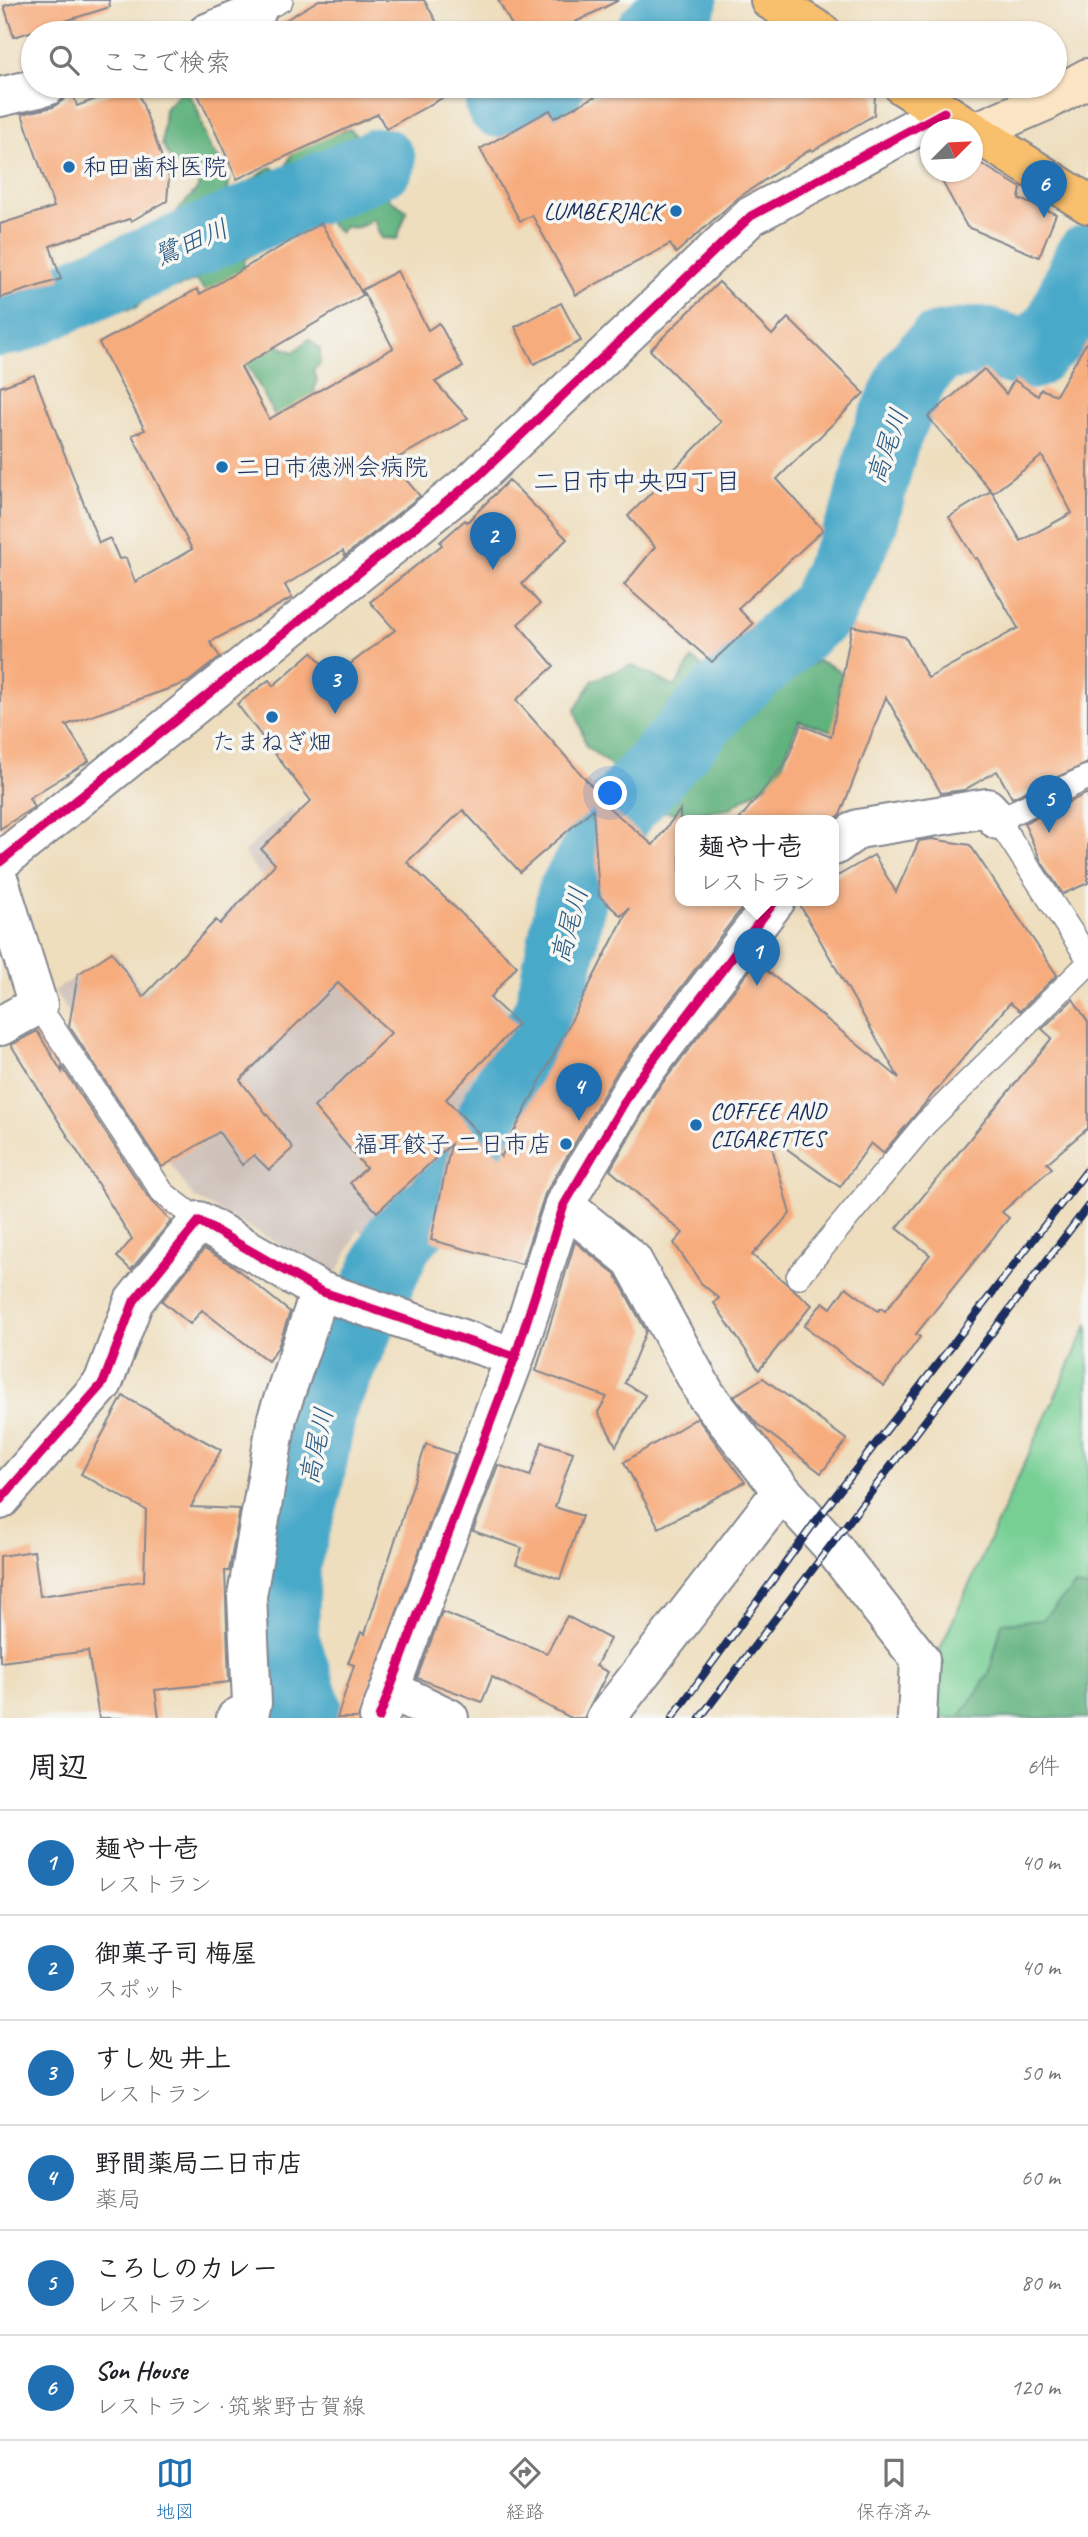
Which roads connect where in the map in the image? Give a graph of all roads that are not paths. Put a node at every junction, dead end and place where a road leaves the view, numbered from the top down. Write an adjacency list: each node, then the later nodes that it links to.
1 (770, 0): 4 (main road)
2 (268, 6): 3 (street)
3 (234, 21)
4 (802, 21)
5 (1088, 78): 6 (main road)
6 (1067, 90)
7 (21, 92): 8 (street)
8 (0, 97)
9 (922, 98): 11 (main road)
10 (1051, 98): 12 (main road)
11 (944, 112): 12 (main road); 17 (street)
12 (989, 127): 13 (main road)
13 (1088, 204)
14 (1088, 777): 15 (lane)
15 (998, 820): 16 (street); 20 (lane)
16 (839, 842)
17 (0, 862)
18 (0, 884): 22 (street)
19 (771, 906): 24 (street)
20 (1088, 958)
21 (1088, 964): 26 (lane)
22 (38, 1005): 23 (street); 25 (lane)
23 (0, 1026)
24 (564, 1205): 28 (street); 29 (street)
25 (199, 1221): 27 (street); 30 (street)
26 (798, 1277)
27 (327, 1293): 28 (street); 32 (street)
28 (515, 1357): 31 (street)
29 (782, 1491): 34 (street); 35 (street)
30 (0, 1500)
31 (385, 1704): 33 (street)
32 (236, 1718)
33 (449, 1718)
34 (606, 1718)
35 (917, 1718)

